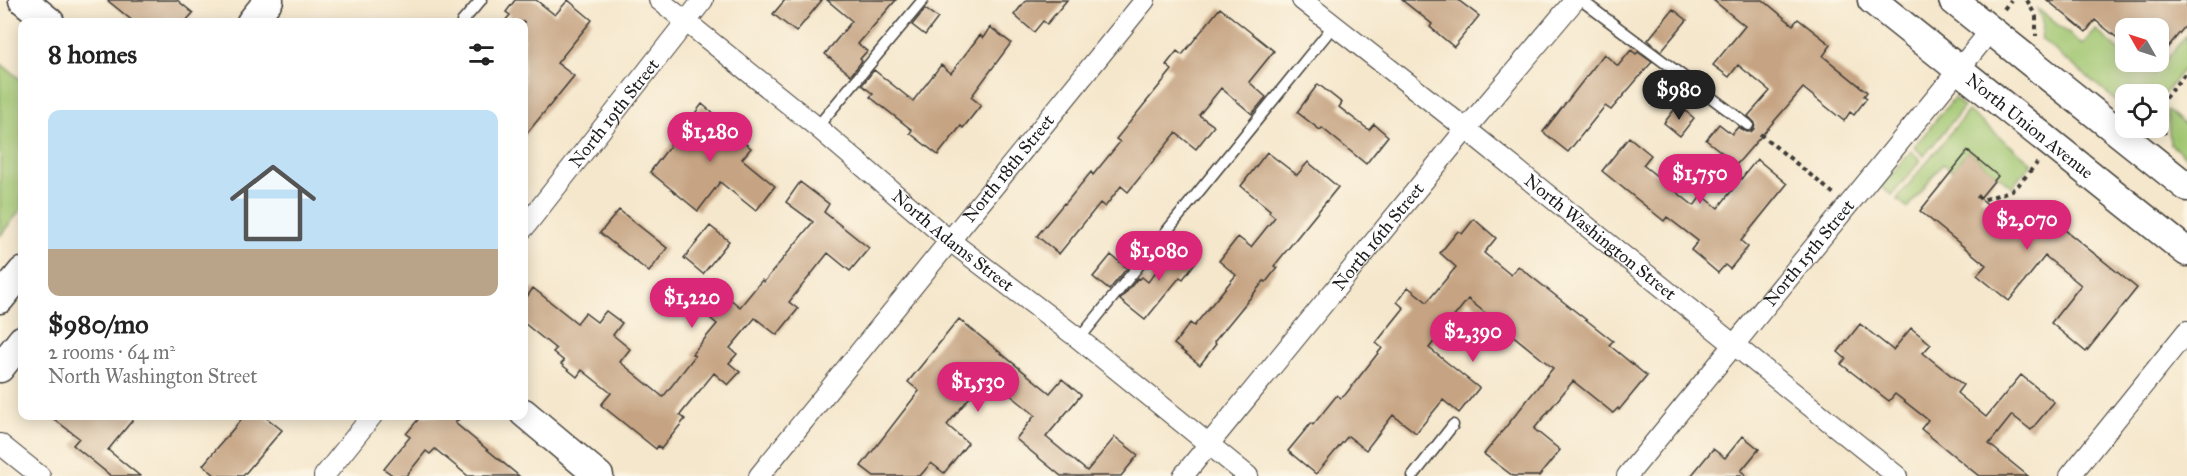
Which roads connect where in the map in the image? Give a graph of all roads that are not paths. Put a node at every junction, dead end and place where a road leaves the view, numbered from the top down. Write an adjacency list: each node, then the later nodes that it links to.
1 (269, 0): 12 (street)
2 (481, 0): 13 (lane)
3 (659, 0): 14 (street, North Adams Street)
4 (703, 0): 14 (street, North 19th Street)
5 (923, 0): 19 (lane)
6 (1145, 0): 23 (street, North 18th Street)
7 (1302, 0): 15 (street, North Washington Street)
8 (1575, 0): 20 (street, North 16th Street)
9 (1581, 0): 18 (lane)
10 (1872, 0): 17 (street, North Union Avenue)
11 (1953, 0): 16 (street)
12 (254, 18)
13 (465, 18)
14 (685, 21): 19 (street, North Adams Street); 22 (street, North 19th Street)
15 (1335, 24): 20 (street, North Washington Street); 28 (lane)
16 (1990, 30): 17 (street, North 15th Street); 21 (street)
17 (1960, 69): 24 (street, North Union Avenue); 30 (street, North 15th Street)
18 (1748, 124)
19 (817, 127): 23 (street, North Adams Street)
20 (1466, 129): 30 (street, North Washington Street); 36 (street, North 16th Street)
21 (2187, 187)
22 (528, 223)
23 (949, 240): 28 (street, North Adams Street); 40 (street, North 18th Street)
24 (2187, 252)
25 (18, 277): 26 (street)
26 (0, 300)
27 (2187, 331): 46 (street)
28 (1078, 339): 36 (street, North Adams Street)
29 (18, 345): 31 (street)
30 (1734, 345): 44 (street, North 15th Street); 45 (street, North Washington Street)
31 (0, 368)
32 (528, 417): 39 (street)
33 (369, 420): 38 (street)
34 (1453, 425): 43 (lane)
35 (0, 444): 37 (street)
36 (1208, 444): 41 (street, North 16th Street); 42 (street, North Adams Street)
37 (40, 476)
38 (324, 476)
39 (599, 476)
40 (759, 476)
41 (1183, 476)
42 (1248, 476)
43 (1413, 476)
44 (1627, 476)
45 (1897, 476)
46 (2070, 476)

